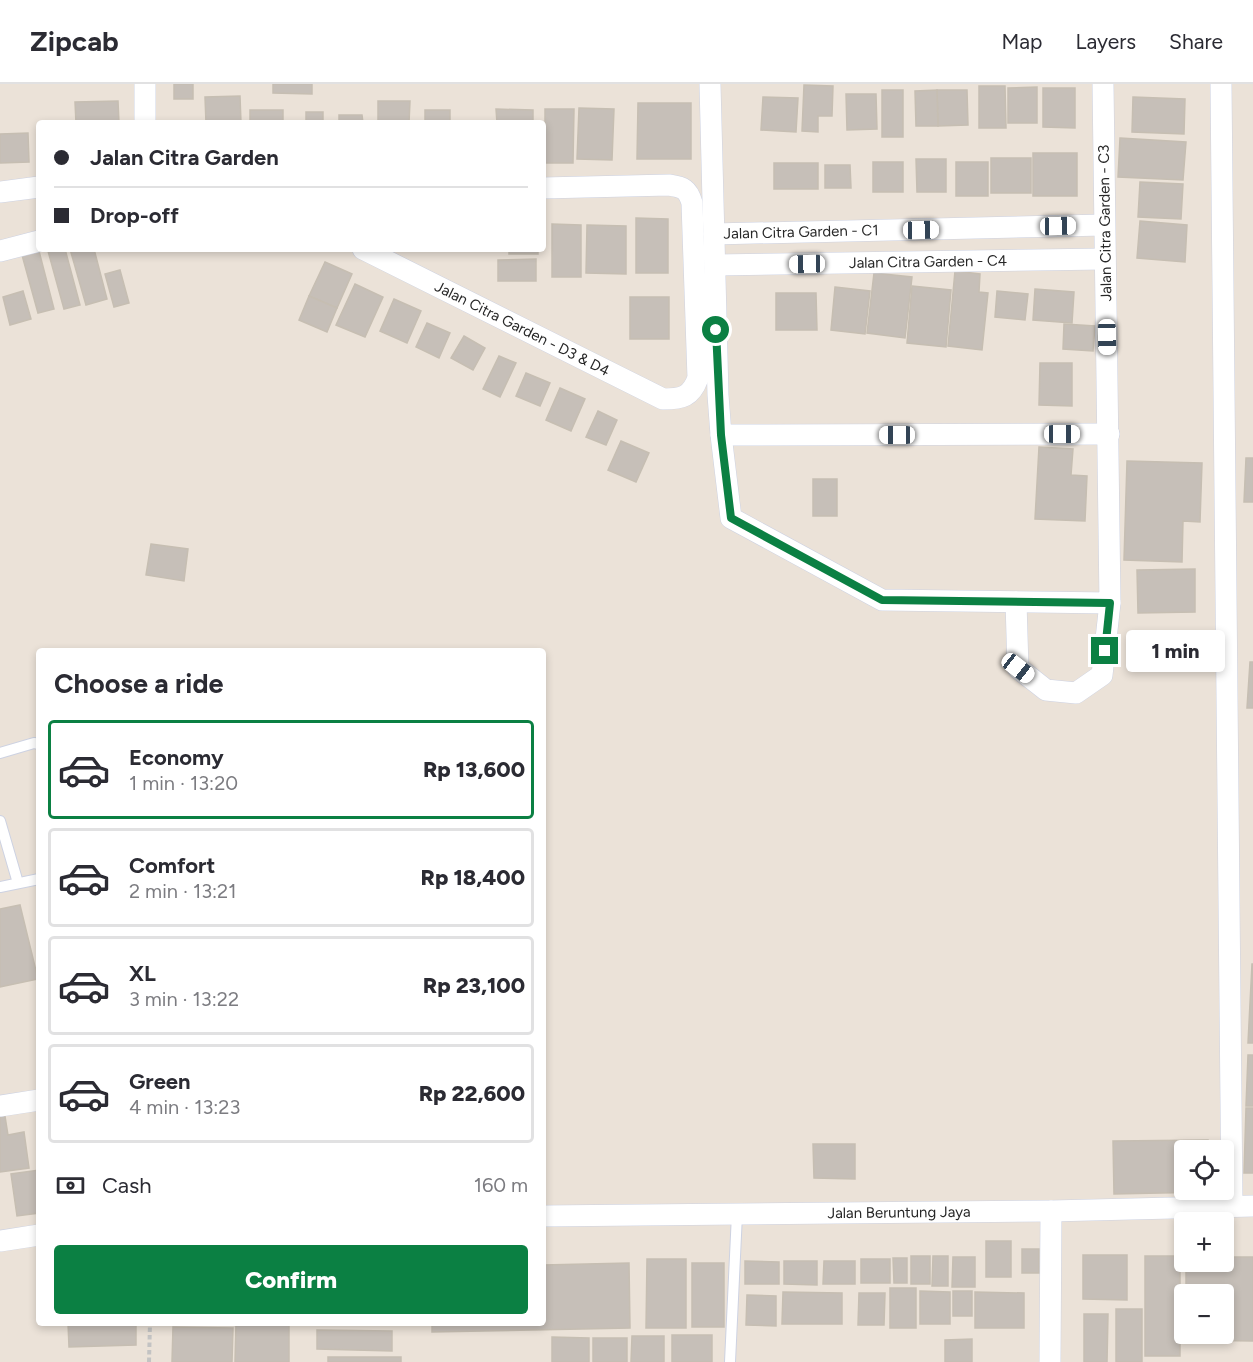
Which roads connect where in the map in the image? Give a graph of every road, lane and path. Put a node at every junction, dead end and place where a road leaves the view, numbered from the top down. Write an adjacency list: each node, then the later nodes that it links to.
1 (146, 84): 5 (street)
2 (710, 84): 10 (street)
3 (1103, 84): 9 (street, Jalan Citra Garden - C3)
4 (1221, 84): 28 (street)
5 (146, 120)
6 (36, 187): 8 (street)
7 (546, 189): 13 (street, Jalan Citra Garden - D3 & D4)
8 (0, 192)
9 (1104, 225): 10 (street, Jalan Citra Garden - C1); 14 (street, Jalan Citra Garden - C3)
10 (714, 234): 15 (street)
11 (36, 242): 12 (street)
12 (0, 251)
13 (369, 252)
14 (1105, 259): 15 (street, Jalan Citra Garden - C4); 16 (street, Jalan Citra Garden - C3)
15 (715, 265): 17 (street)
16 (1109, 434): 17 (street); 19 (street, Jalan Citra Garden - C3)
17 (721, 435): 18 (street)
18 (1016, 602): 19 (street); 19 (street, Jalan Citra Garden - C3)
19 (1110, 603)
20 (36, 744): 21 (lane)
21 (0, 753)
22 (0, 821): 24 (lane)
23 (36, 880): 24 (lane)
24 (18, 883): 25 (lane)
25 (0, 888)
26 (36, 1100): 27 (street)
27 (0, 1106)
28 (1243, 1206): 29 (street, Jalan Beruntung Jaya)
29 (1051, 1211): 30 (street, Jalan Beruntung Jaya); 37 (street)
30 (737, 1214): 31 (street, Jalan Beruntung Jaya); 36 (lane)
31 (546, 1215)
32 (36, 1236): 33 (street)
33 (0, 1242)
34 (150, 1326): 35 (path)
35 (149, 1362)
36 (730, 1362)
37 (1050, 1362)

